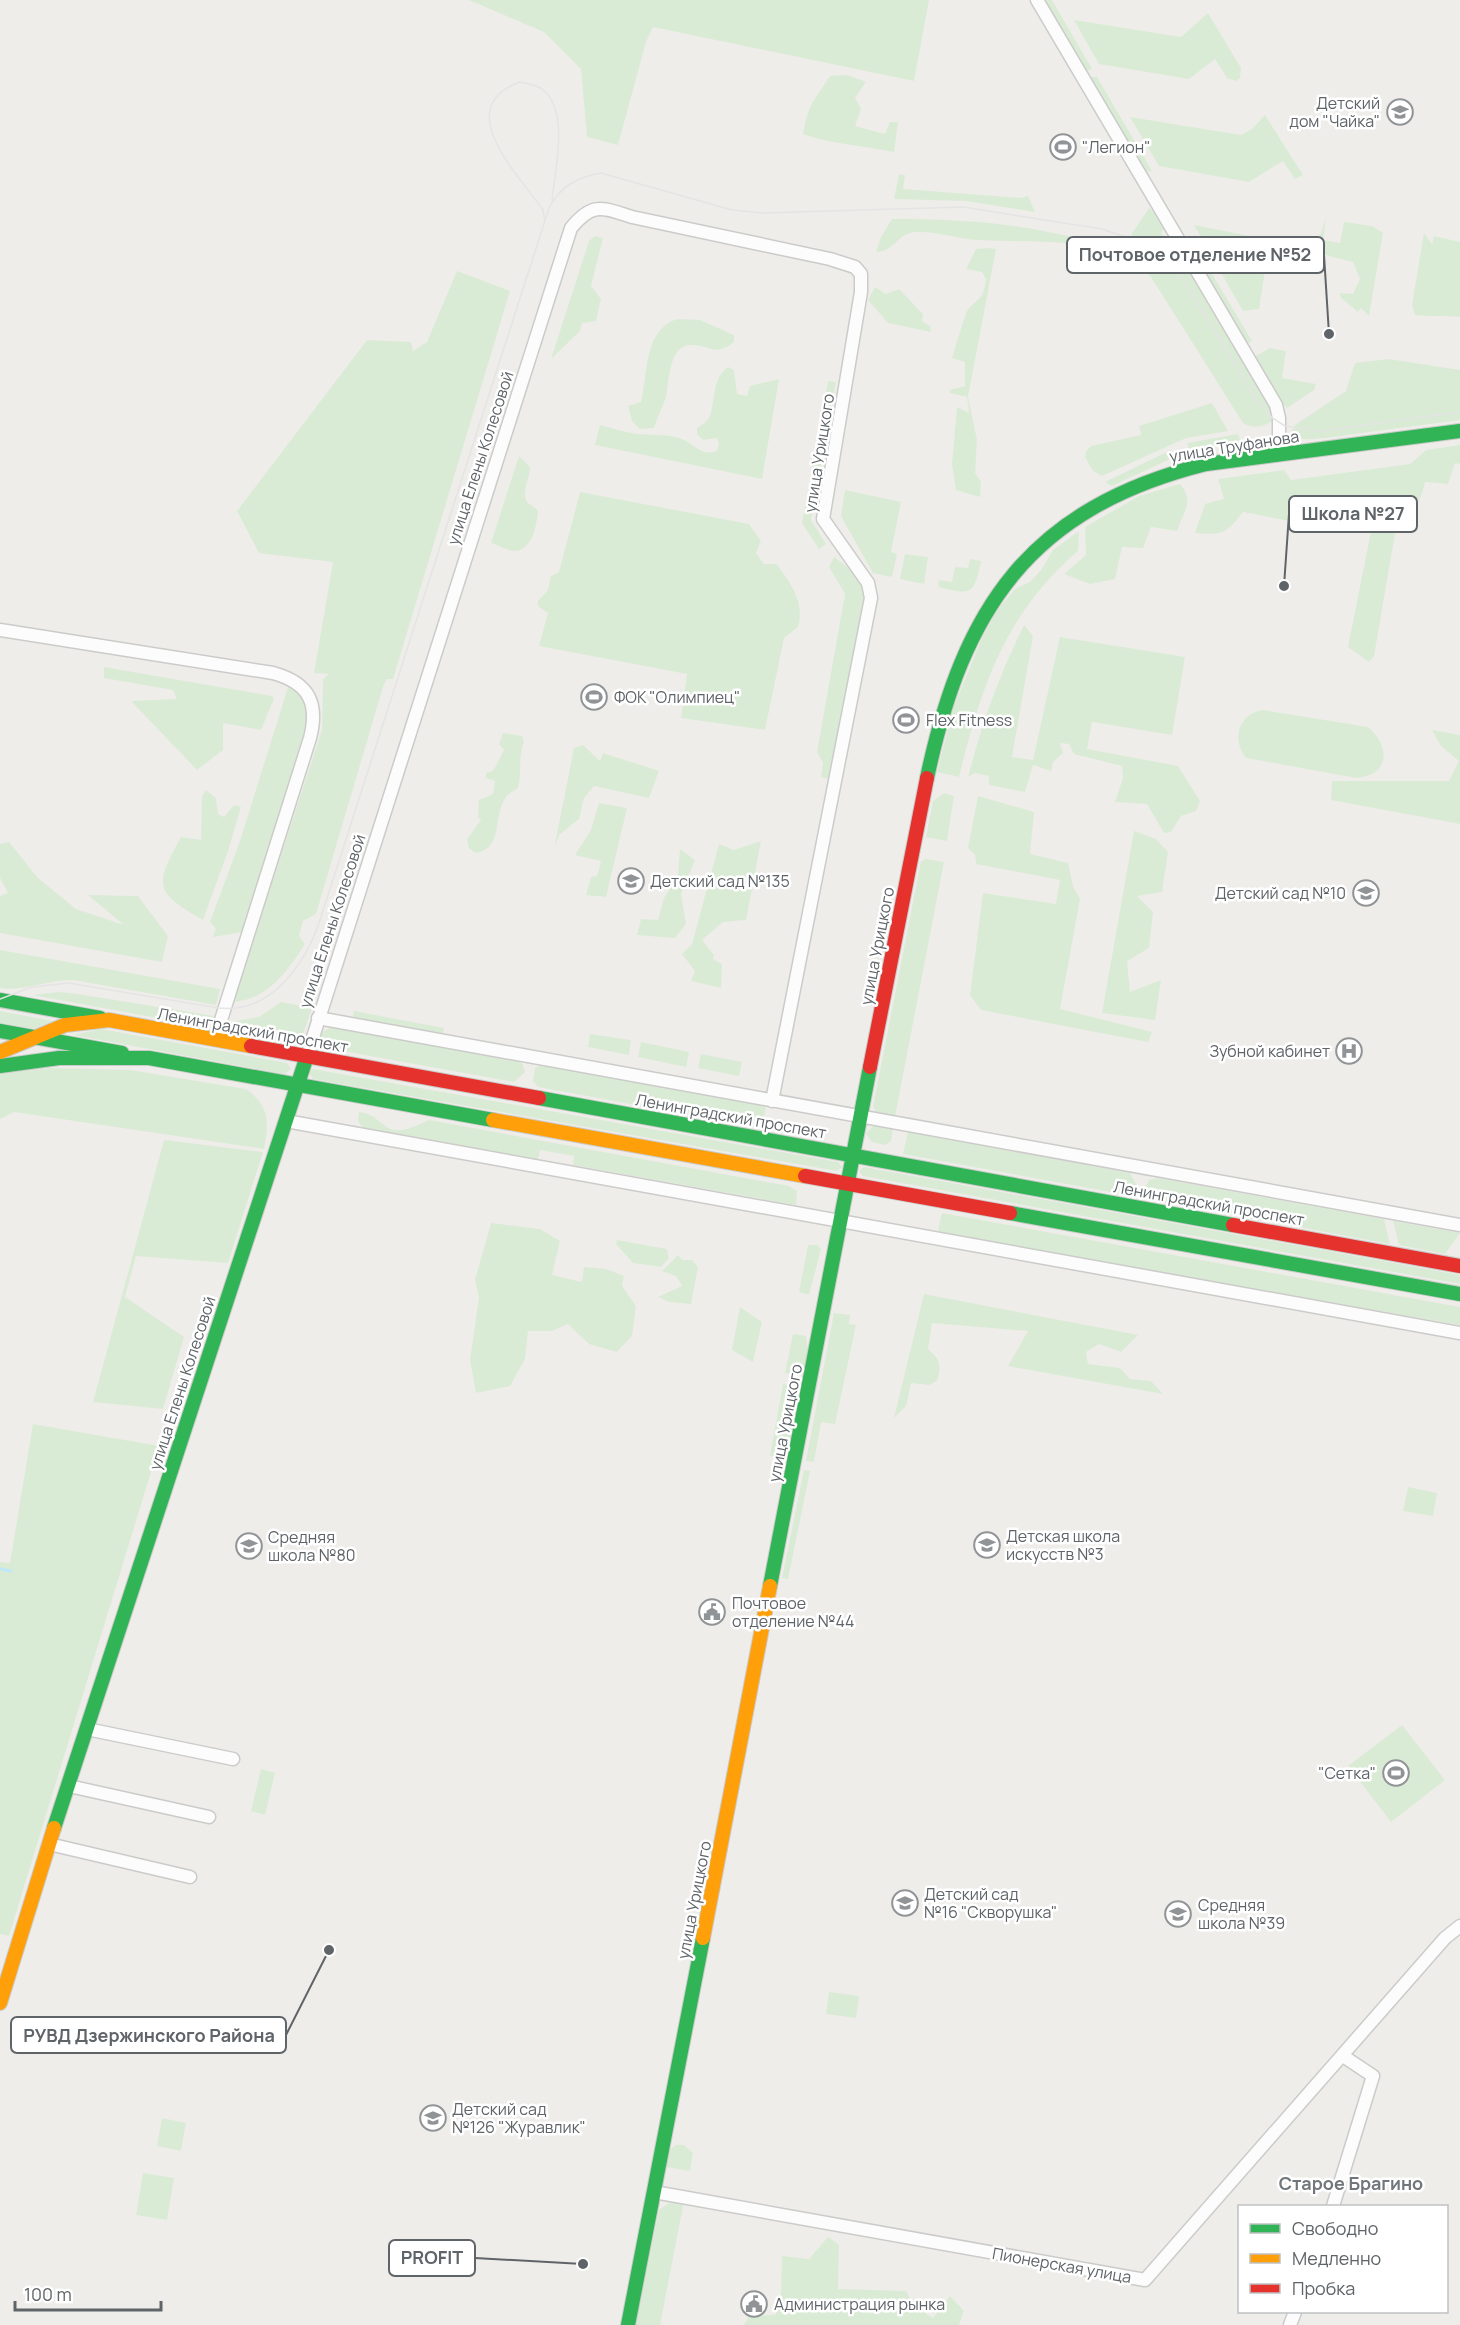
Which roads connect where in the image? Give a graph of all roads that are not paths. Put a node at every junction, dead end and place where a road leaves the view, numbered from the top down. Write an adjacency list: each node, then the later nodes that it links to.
1 (1037, 0): 4 (street)
2 (861, 292): 8 (street, улица Елены Колесовой); 18 (street, улица Урицкого)
3 (1460, 432): 4 (street, улица Труфанова)
4 (1279, 454): 5 (street, улица Труфанова)
5 (1036, 553): 19 (street, улица Урицкого)
6 (0, 630): 12 (street)
7 (0, 1000): 9 (street)
8 (318, 1018): 14 (street, улица Елены Колесовой); 18 (street)
9 (109, 1020): 11 (street, Ленинградский проспект); 12 (street, Ленинградский проспект)
10 (0, 1031): 11 (street)
11 (34, 1037): 13 (street, Ленинградский проспект); 15 (street)
12 (215, 1039): 14 (street, Ленинградский проспект)
13 (0, 1052)
14 (307, 1056): 17 (street, улица Елены Колесовой); 21 (street, Ленинградский проспект)
15 (149, 1058): 16 (street); 17 (street)
16 (0, 1066)
17 (298, 1086): 20 (street, улица Елены Колесовой); 22 (street)
18 (772, 1101): 19 (street)
19 (861, 1118): 21 (street, улица Урицкого); 24 (street)
20 (286, 1121): 23 (street); 28 (street, улица Елены Колесовой)
21 (853, 1155): 22 (street, улица Урицкого); 25 (street, Ленинградский проспект)
22 (848, 1183): 23 (street, улица Урицкого); 26 (street)
23 (841, 1221): 27 (street); 37 (street, улица Урицкого)
24 (1460, 1225)
25 (1460, 1266)
26 (1460, 1294)
27 (1460, 1333)
28 (87, 1729): 29 (street); 30 (street, улица Елены Колесовой)
29 (233, 1759)
30 (69, 1785): 31 (street); 32 (street, улица Елены Колесовой)
31 (209, 1817)
32 (49, 1844): 33 (street); 35 (street, улица Елены Колесовой)
33 (190, 1877)
34 (1460, 1926): 36 (street, Пионерская улица)
35 (0, 2003)
36 (1343, 2056): 37 (street, Пионерская улица); 38 (street)
37 (654, 2192): 39 (street, улица Урицкого)
38 (1334, 2205)
39 (628, 2325)

